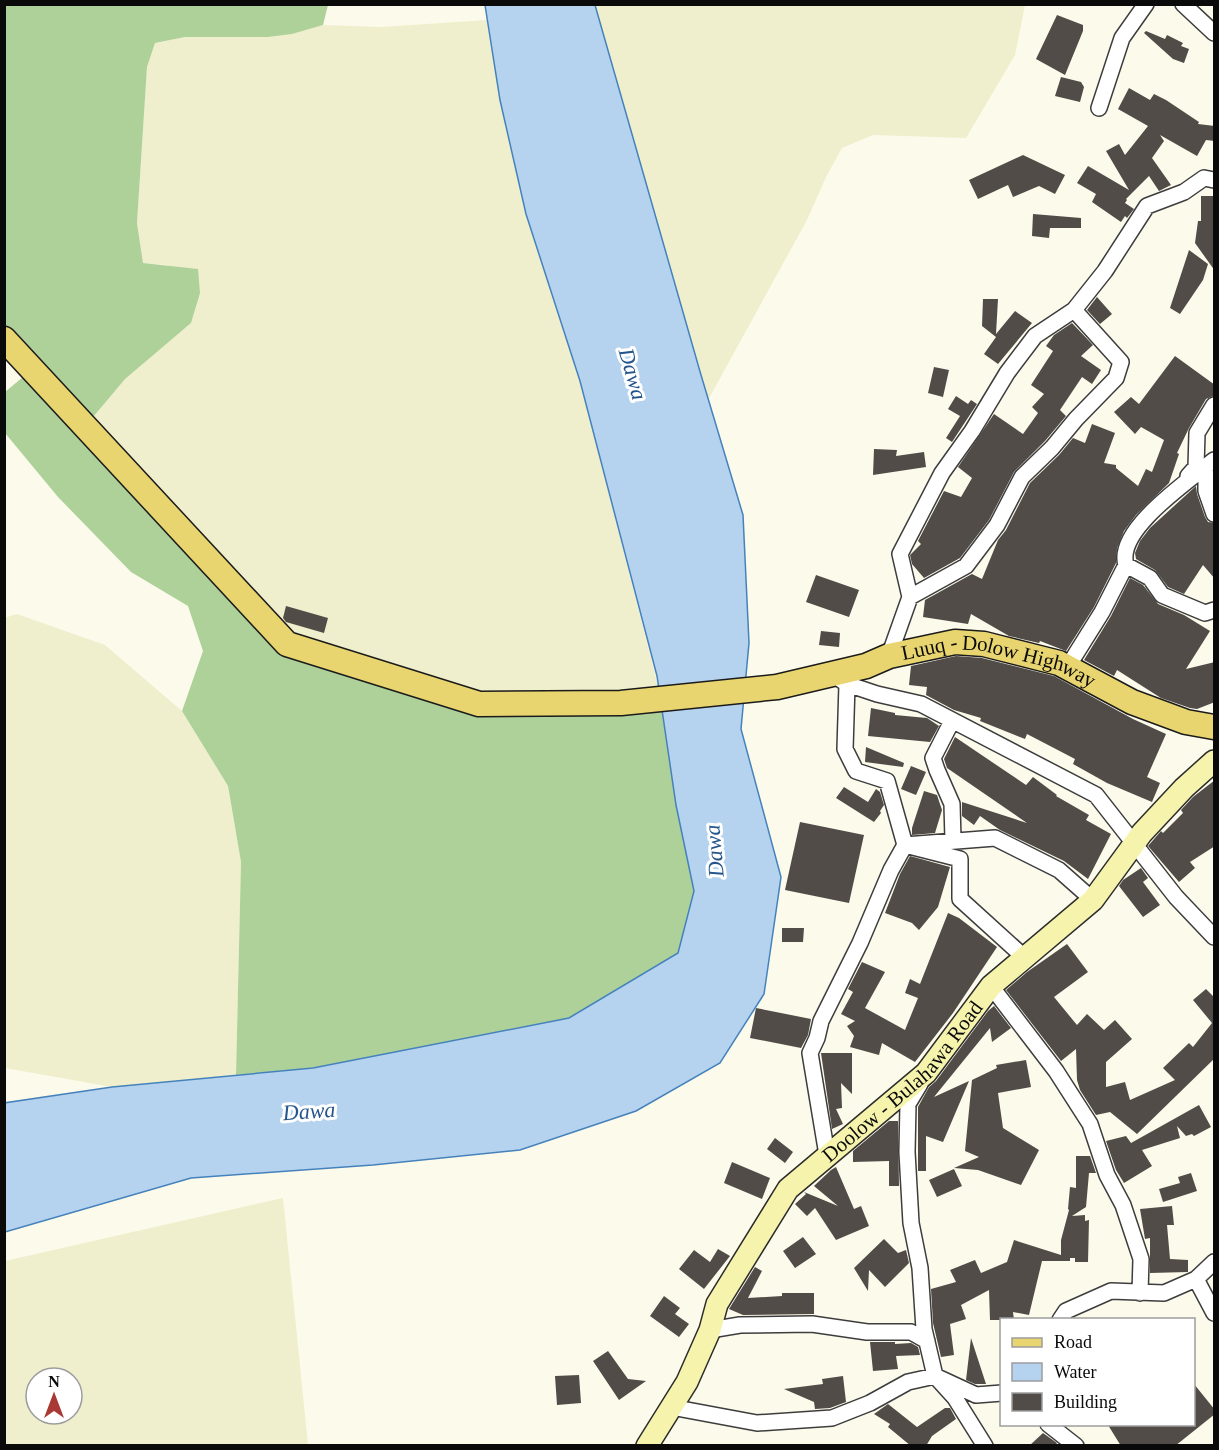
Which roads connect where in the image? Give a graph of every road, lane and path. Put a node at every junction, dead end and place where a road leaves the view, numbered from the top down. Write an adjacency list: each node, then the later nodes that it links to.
1 (1146, 4): 4 (street)
2 (1183, 4): 3 (street)
3 (1215, 33)
4 (1099, 108)
5 (1215, 180): 6 (street)
6 (1074, 310): 13 (street); 13 (street)
7 (4, 339): 17 (main road, Luuq - Dolow Highway)
8 (1215, 405): 10 (street)
9 (1210, 464): 10 (street); 11 (street)
10 (1171, 493): 12 (street)
11 (1215, 514)
12 (1126, 565): 14 (street); 16 (street)
13 (910, 597): 15 (street)
14 (1215, 610)
15 (889, 656): 16 (main road, Luuq - Dolow Highway); 17 (main road, Luuq - Dolow Highway)
16 (1068, 668): 19 (main road, Luuq - Dolow Highway)
17 (839, 679): 18 (street); 23 (street)
18 (952, 721): 21 (street); 22 (street)
19 (1215, 727)
20 (1215, 761): 22 (main road, Doolow - Bulahawa Road)
21 (953, 840): 23 (street); 24 (street)
22 (1135, 843): 24 (main road, Doolow - Bulahawa Road); 25 (street)
23 (905, 845): 26 (street); 29 (street)
24 (1093, 900): 26 (main road, Doolow - Bulahawa Road)
25 (1215, 937)
26 (1024, 957): 27 (main road, Doolow - Bulahawa Road)
27 (991, 986): 28 (main road, Doolow - Bulahawa Road); 32 (street)
28 (926, 1073): 29 (main road, Doolow - Bulahawa Road); 36 (street)
29 (827, 1155): 35 (main road, Doolow - Bulahawa Road)
30 (1215, 1262): 31 (street)
31 (1197, 1279): 32 (street); 33 (street)
32 (1140, 1293): 34 (street)
33 (1215, 1313)
34 (1061, 1318)
35 (710, 1330): 36 (street); 39 (main road, Doolow - Bulahawa Road)
36 (927, 1341): 37 (street)
37 (935, 1376): 38 (street); 39 (street); 42 (street)
38 (1000, 1394)
39 (671, 1407): 41 (main road, Doolow - Bulahawa Road)
40 (1049, 1426): 43 (street)
41 (647, 1446)
42 (985, 1446)
43 (1076, 1446)

